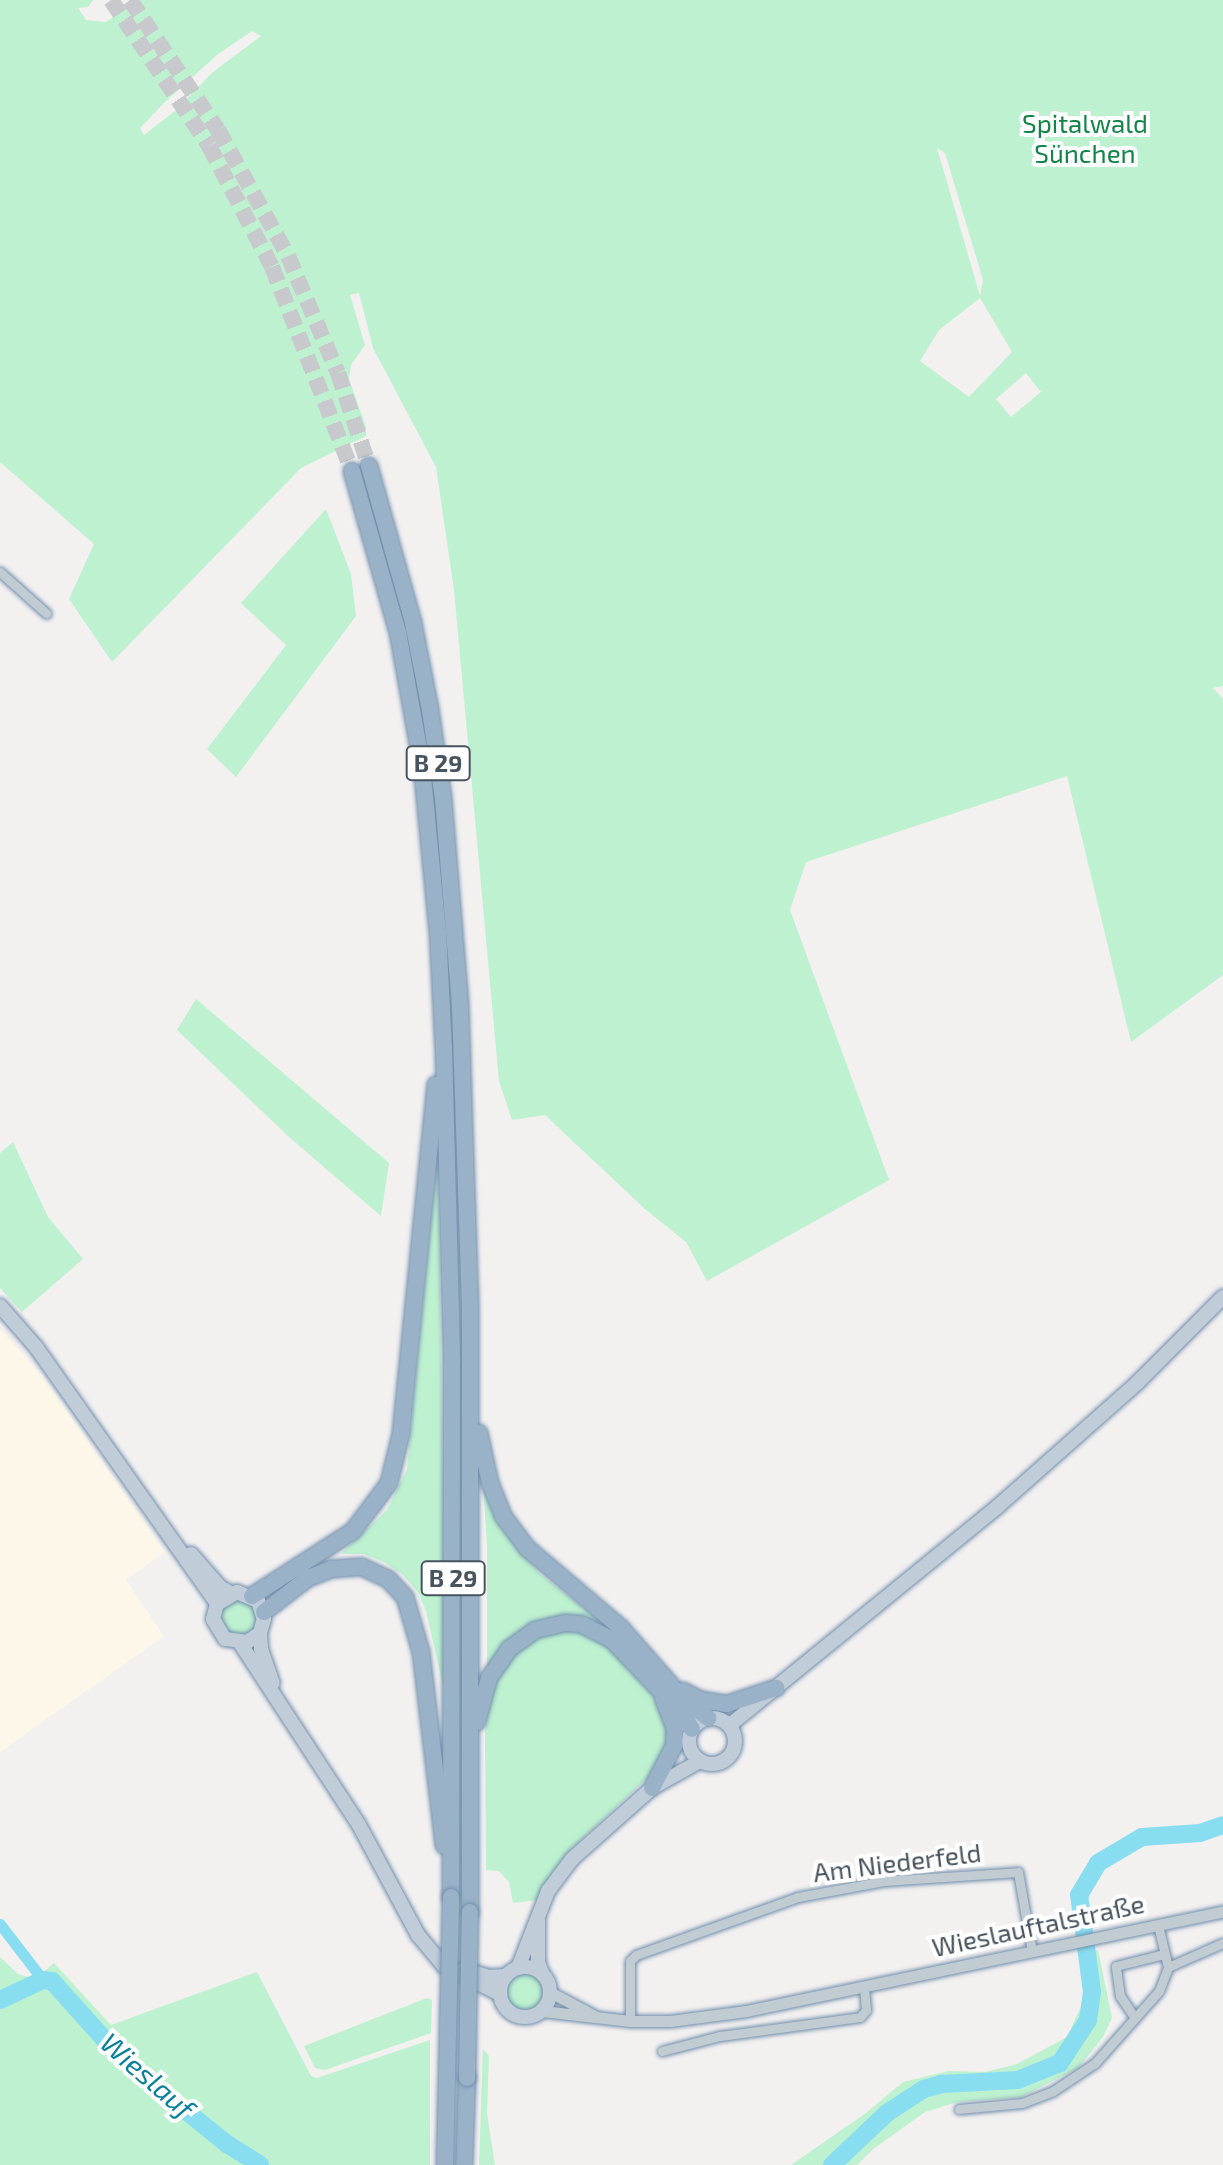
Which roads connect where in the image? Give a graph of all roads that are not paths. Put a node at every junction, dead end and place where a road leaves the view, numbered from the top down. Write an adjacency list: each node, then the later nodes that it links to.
1 (369, 466): 8 (highway, B 29)
2 (352, 471): 5 (highway, B 29)
3 (0, 572): 4 (street)
4 (46, 613)
5 (444, 1048): 11 (highway); 26 (highway, B 29)
6 (1223, 1297): 17 (main road)
7 (0, 1306): 9 (main road)
8 (470, 1381): 16 (highway); 21 (highway, B 29)
9 (170, 1535): 10 (main road); 12 (main road)
10 (231, 1593): 11 (main road); 12 (main road)
11 (252, 1596): 13 (main road)
12 (217, 1604): 15 (main road)
13 (264, 1612): 14 (main road); 26 (highway)
14 (260, 1633): 15 (main road); 18 (main road)
15 (240, 1643): 18 (main road)
16 (661, 1682): 17 (highway); 19 (highway); 21 (highway); 22 (highway); 25 (highway)
17 (776, 1688): 20 (main road)
18 (276, 1695): 32 (main road)
19 (708, 1718): 20 (main road); 22 (main road)
20 (730, 1725): 23 (main road)
21 (472, 1735): 47 (highway, B 29, bridge)
22 (691, 1738): 23 (main road); 24 (main road)
23 (700, 1761): 24 (main road)
24 (672, 1774): 25 (main road)
25 (652, 1788): 28 (main road)
26 (446, 1795): 46 (highway, bridge)
27 (1223, 1911): 29 (street, Wieslauftalstraße)
28 (537, 1915): 35 (main road); 36 (main road)
29 (1158, 1925): 31 (street, Wieslauftalstraße); 33 (street)
30 (1223, 1943): 34 (street)
31 (1032, 1951): 37 (street, Wieslauftalstraße); 43 (street, Am Niederfeld)
32 (435, 1953): 35 (main road); 39 (main road)
33 (1164, 1954): 34 (street); 42 (street)
34 (1168, 1967): 42 (street)
35 (512, 1972): 36 (main road); 39 (main road)
36 (542, 1973): 38 (main road)
37 (864, 1987): 43 (street, Wieslauftalstraße); 44 (street)
38 (550, 1992): 40 (main road); 41 (street, Wieslauftalstraße)
39 (500, 1994): 40 (main road, Wieslauftalstraße)
40 (542, 2011): 41 (street, Wieslauftalstraße)
41 (595, 2016): 43 (street, Wieslauftalstraße)
42 (1135, 2018): 45 (street)
43 (630, 2021)
44 (662, 2051)
45 (959, 2109)
46 (445, 2165)
47 (464, 2165)

